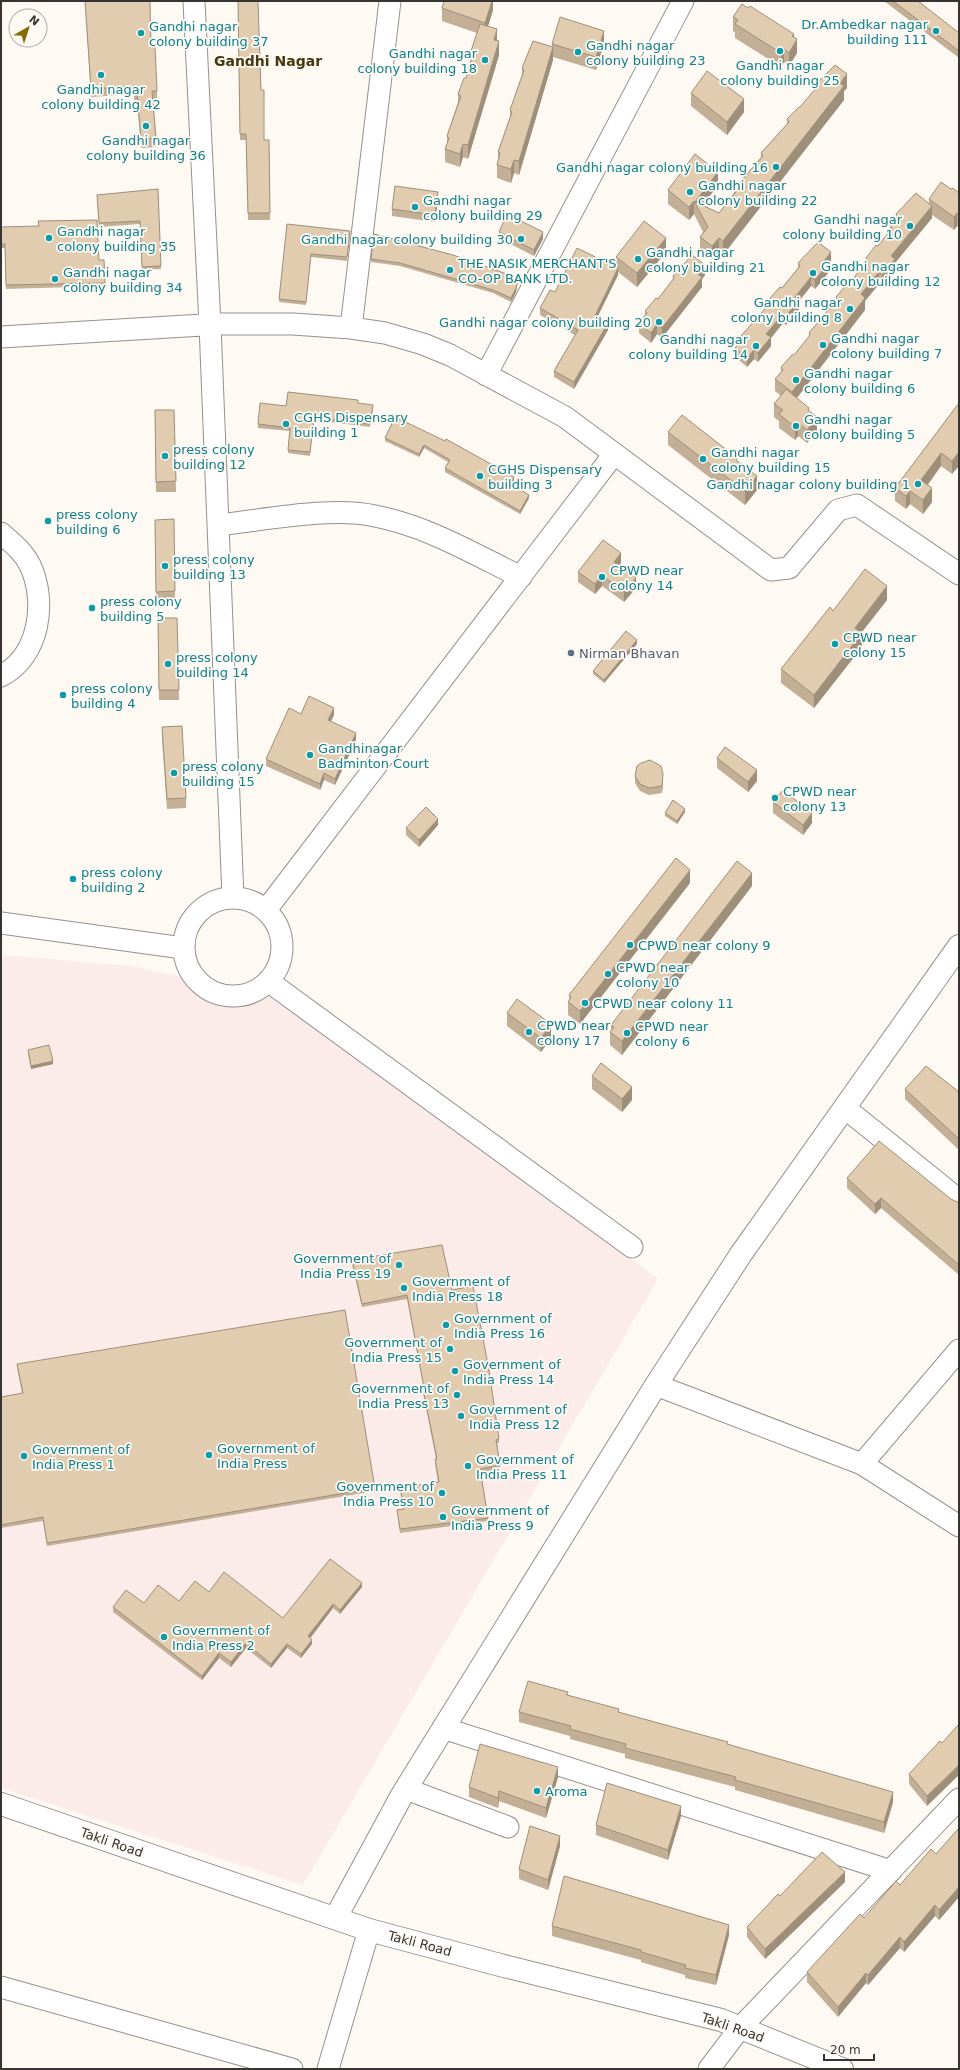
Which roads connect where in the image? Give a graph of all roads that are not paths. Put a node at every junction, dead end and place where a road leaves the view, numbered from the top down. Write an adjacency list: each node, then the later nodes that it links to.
1 (194, 1): 4 (street)
2 (390, 1): 5 (street)
3 (683, 1): 7 (street)
4 (210, 325): 5 (street); 6 (street); 9 (street)
5 (351, 328): 7 (street)
6 (1, 337)
7 (486, 375): 8 (street)
8 (614, 454): 11 (street); 12 (street)
9 (218, 525): 12 (street); 14 (street)
10 (1, 533): 13 (street)
11 (959, 574)
12 (521, 577): 15 (street)
13 (1, 676)
14 (233, 898): 15 (street); 18 (street)
15 (266, 910): 19 (street)
16 (1, 923): 18 (street)
17 (959, 946): 20 (main road)
18 (184, 948): 19 (street)
19 (268, 981): 22 (street)
20 (845, 1108): 21 (street); 24 (main road)
21 (959, 1200)
22 (632, 1247)
23 (959, 1350): 25 (street)
24 (656, 1385): 25 (street); 27 (main road)
25 (862, 1464): 26 (street)
26 (959, 1526)
27 (443, 1728): 28 (main road); 32 (street)
28 (406, 1789): 31 (street); 33 (main road)
29 (959, 1799): 32 (street)
30 (1, 1804): 33 (main road, Takli Road)
31 (508, 1827)
32 (891, 1871): 36 (street)
33 (336, 1917): 34 (main road, Takli Road)
34 (369, 1930): 36 (main road, Takli Road); 39 (street)
35 (1, 1987): 37 (street)
36 (740, 2028): 40 (street); 41 (main road, Takli Road)
37 (252, 2063): 38 (street)
38 (292, 2069)
39 (328, 2069)
40 (709, 2069)
41 (842, 2069)

